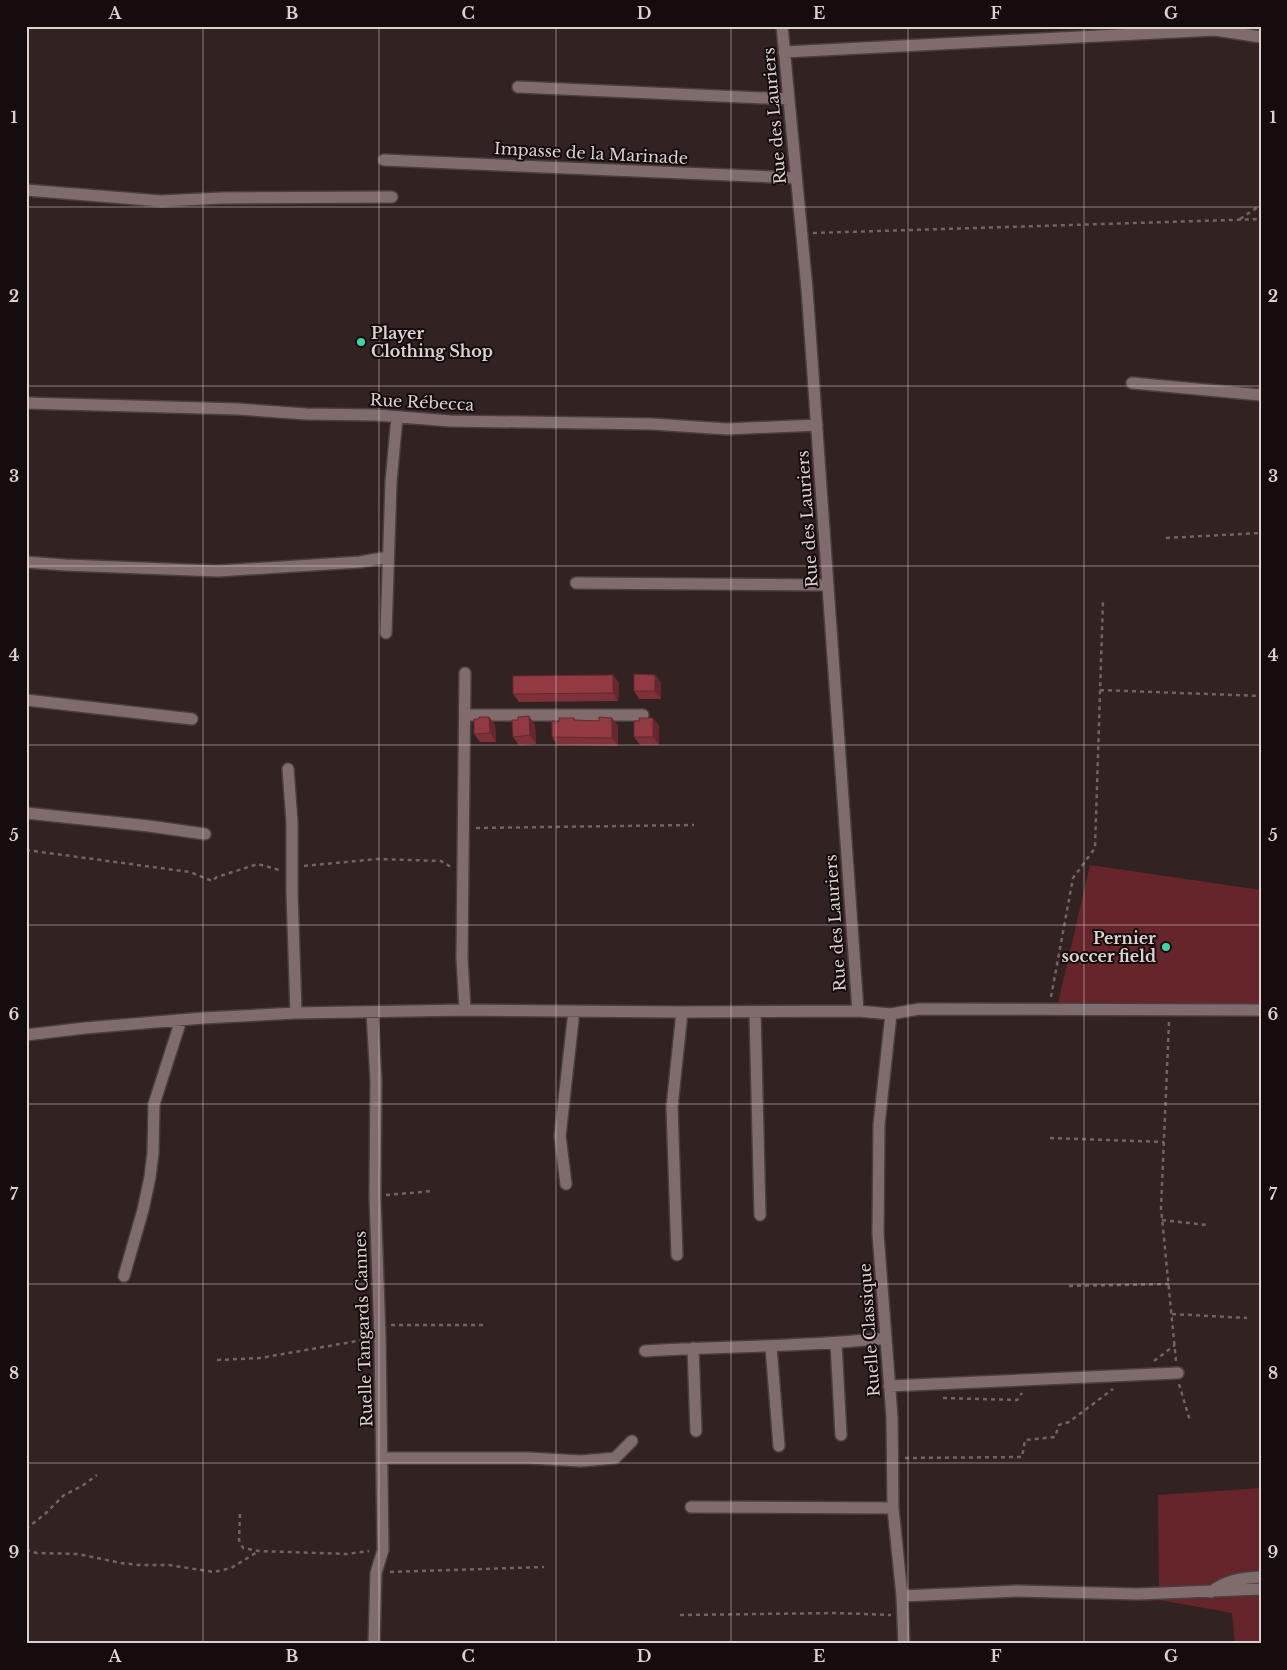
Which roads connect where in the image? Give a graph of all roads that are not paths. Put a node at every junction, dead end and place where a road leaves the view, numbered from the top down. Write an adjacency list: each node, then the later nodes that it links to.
1 (782, 26): 3 (street, Rue des Lauriers)
2 (1261, 37): 3 (street)
3 (784, 52): 5 (street, Rue des Lauriers)
4 (518, 88): 5 (street)
5 (789, 99): 7 (street, Rue des Lauriers)
6 (384, 160): 7 (street, Impasse de la Marinade)
7 (796, 178): 14 (street, Rue des Lauriers)
8 (26, 190): 9 (street)
9 (392, 197)
10 (1132, 382): 11 (street)
11 (1261, 395)
12 (26, 403): 13 (street, Rue Rébecca)
13 (397, 417): 14 (street, Rue Rébecca); 15 (street)
14 (817, 425): 18 (street, Rue des Lauriers)
15 (388, 557): 16 (street); 19 (street)
16 (26, 562)
17 (576, 583): 18 (street)
18 (828, 586): 31 (street, Rue des Lauriers)
19 (386, 632)
20 (465, 672): 22 (street)
21 (26, 700): 24 (street)
22 (466, 715): 23 (street); 28 (street)
23 (643, 715)
24 (192, 719)
25 (288, 769): 35 (street)
26 (26, 813): 27 (street)
27 (205, 834)
28 (464, 1010): 30 (street); 32 (street)
29 (1261, 1010): 36 (street)
30 (574, 1011): 33 (street); 39 (street)
31 (858, 1011): 34 (street); 36 (street)
32 (372, 1012): 35 (street); 54 (street, Ruelle Tangards Cannes)
33 (682, 1012): 34 (street); 41 (street)
34 (755, 1012): 40 (street)
35 (296, 1013): 37 (street)
36 (890, 1014): 43 (street, Ruelle Classique)
37 (181, 1020): 38 (street); 42 (street)
38 (26, 1035)
39 (566, 1184)
40 (760, 1215)
41 (677, 1255)
42 (124, 1276)
43 (886, 1338): 44 (street); 49 (street, Ruelle Classique)
44 (836, 1343): 45 (street); 51 (street)
45 (771, 1347): 46 (street); 53 (street)
46 (693, 1348): 47 (street); 50 (street)
47 (644, 1351)
48 (1178, 1373): 49 (street)
49 (889, 1386): 56 (street, Ruelle Classique)
50 (696, 1431)
51 (841, 1435)
52 (632, 1441): 54 (street)
53 (779, 1446)
54 (382, 1458): 61 (street, Ruelle Tangards Cannes)
55 (691, 1507): 56 (street)
56 (893, 1508): 60 (street, Ruelle Classique)
57 (1261, 1577): 59 (street)
58 (1261, 1589): 59 (street)
59 (1211, 1592): 60 (street)
60 (902, 1596): 62 (street, Ruelle Classique)
61 (374, 1644)
62 (904, 1644)

